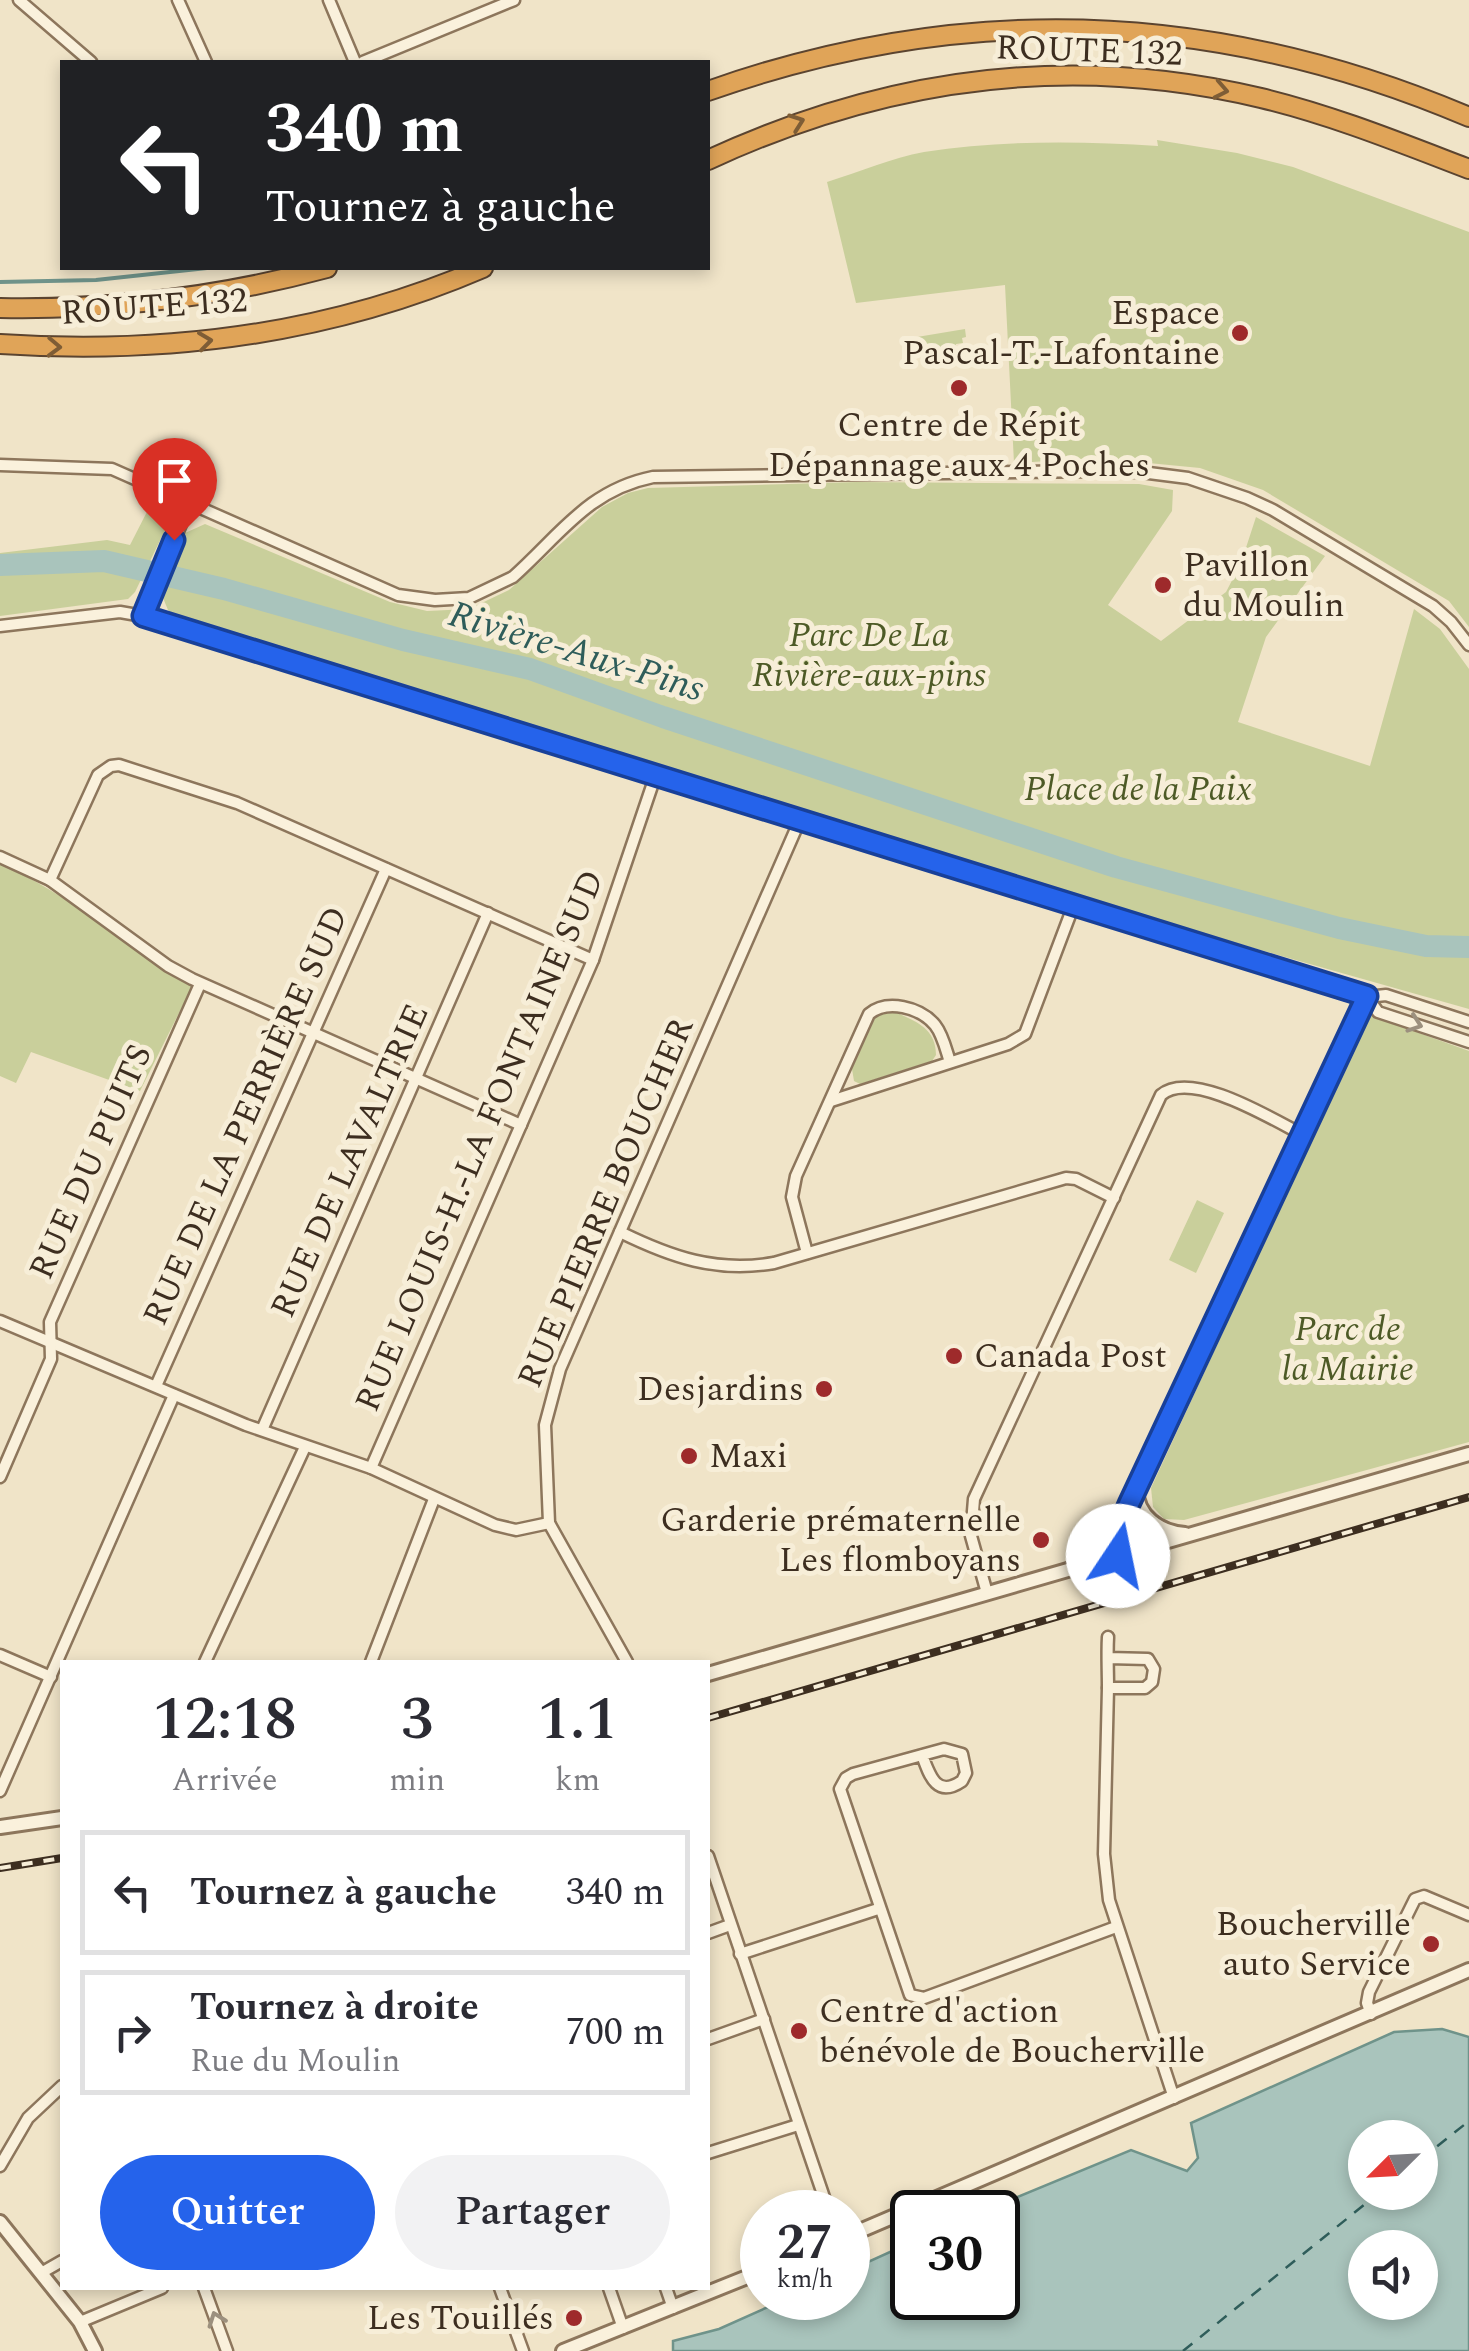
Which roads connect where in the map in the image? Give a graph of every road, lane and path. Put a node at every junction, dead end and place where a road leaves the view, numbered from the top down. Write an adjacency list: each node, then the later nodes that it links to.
1 (18, 0): 5 (street)
2 (178, 0): 6 (street)
3 (329, 0): 7 (street)
4 (514, 0): 8 (street)
5 (89, 60)
6 (205, 60)
7 (354, 60)
8 (368, 60)
9 (710, 90): 10 (highway, ROUTE 132)
10 (1469, 117)
11 (710, 159): 12 (highway, ROUTE 132, one-way to 12)
12 (1469, 169)
13 (318, 270): 15 (highway, ROUTE 132)
14 (477, 270): 16 (highway, ROUTE 132, one-way to 14)
15 (0, 308)
16 (0, 344)
17 (0, 465): 18 (street)
18 (189, 505): 19 (street); 21 (street)
19 (143, 616): 20 (street); 22 (street)
20 (0, 626)
21 (1469, 646)
22 (655, 776): 23 (street); 29 (street, RUE LOUIS-H.-LA FONTAINE SUD)
23 (800, 822): 27 (street); 41 (street, RUE PIERRE BOUCHER)
24 (0, 857): 26 (street)
25 (386, 869): 26 (street); 28 (street); 33 (street, RUE DE LA PERRIÈRE SUD)
26 (50, 880): 30 (street)
27 (1073, 907): 31 (street); 35 (street)
28 (488, 914): 29 (street); 36 (street, RUE DE LAVALTRIE)
29 (593, 960): 38 (street, RUE LOUIS-H.-LA FONTAINE SUD)
30 (200, 984): 33 (street); 44 (street, RUE DU PUITS)
31 (1367, 996): 32 (street); 34 (street, one-way to 34); 39 (street)
32 (1469, 1022)
33 (314, 1034): 36 (street); 45 (street, RUE DE LA PERRIÈRE SUD)
34 (1469, 1042)
35 (950, 1062): 37 (street); 37 (street)
36 (416, 1078): 38 (street); 47 (street, RUE DE LAVALTRIE)
37 (831, 1101): 42 (street)
38 (521, 1126): 50 (street, RUE LOUIS-H.-LA FONTAINE SUD)
39 (1303, 1135): 40 (street); 52 (street)
40 (1114, 1198): 42 (street); 57 (street)
41 (620, 1232): 42 (street); 54 (street, RUE PIERRE BOUCHER)
42 (807, 1253)
43 (0, 1321): 44 (street)
44 (50, 1342): 45 (street); 51 (street, RUE DU PUITS)
45 (156, 1386): 46 (street)
46 (174, 1395): 47 (street); 65 (street)
47 (262, 1430): 48 (street)
48 (305, 1447): 50 (street); 61 (street)
49 (1469, 1454): 55 (street)
50 (371, 1468): 53 (street)
51 (0, 1477)
52 (1136, 1489): 55 (street); 56 (street)
53 (434, 1499): 54 (street); 62 (street)
54 (548, 1523): 63 (street, RUE PIERRE BOUCHER)
55 (1192, 1535): 56 (street)
56 (1118, 1556): 57 (street)
57 (988, 1594): 64 (street)
58 (1108, 1638): 60 (street)
59 (0, 1655): 65 (street)
60 (1108, 1658): 66 (street); 66 (street)
61 (206, 1660)
62 (371, 1660)
63 (626, 1660)
64 (710, 1673)
65 (50, 1678): 68 (street)
66 (1108, 1688): 75 (street)
67 (922, 1755): 67 (street); 72 (street)
68 (0, 1791)
69 (60, 1818): 70 (street)
70 (0, 1828)
71 (710, 1862): 74 (street)
72 (878, 1908): 75 (street); 77 (street)
73 (1469, 1916): 79 (street)
74 (730, 1925): 76 (street); 77 (street)
75 (1116, 1926): 83 (street)
76 (710, 1932)
77 (740, 1954): 80 (street)
78 (1469, 1970): 79 (street)
79 (1371, 2014): 83 (street)
80 (764, 2019): 81 (street); 84 (street)
81 (710, 2038)
82 (60, 2088): 86 (street)
83 (1174, 2098): 89 (street)
84 (798, 2125): 85 (street); 87 (street)
85 (710, 2152)
86 (0, 2166)
87 (821, 2190)
88 (0, 2222): 91 (street)
89 (870, 2227)
90 (60, 2262): 91 (street)
91 (41, 2273): 99 (street)
92 (740, 2280): 98 (street)
93 (157, 2290): 99 (street)
94 (205, 2290): 102 (street, one-way to 94)
95 (501, 2290): 103 (street)
96 (610, 2290): 100 (street)
97 (667, 2290): 98 (street)
98 (674, 2308): 100 (street)
99 (80, 2322): 101 (street)
100 (623, 2328): 104 (street)
101 (95, 2351)
102 (227, 2351)
103 (522, 2351)
104 (563, 2351)

